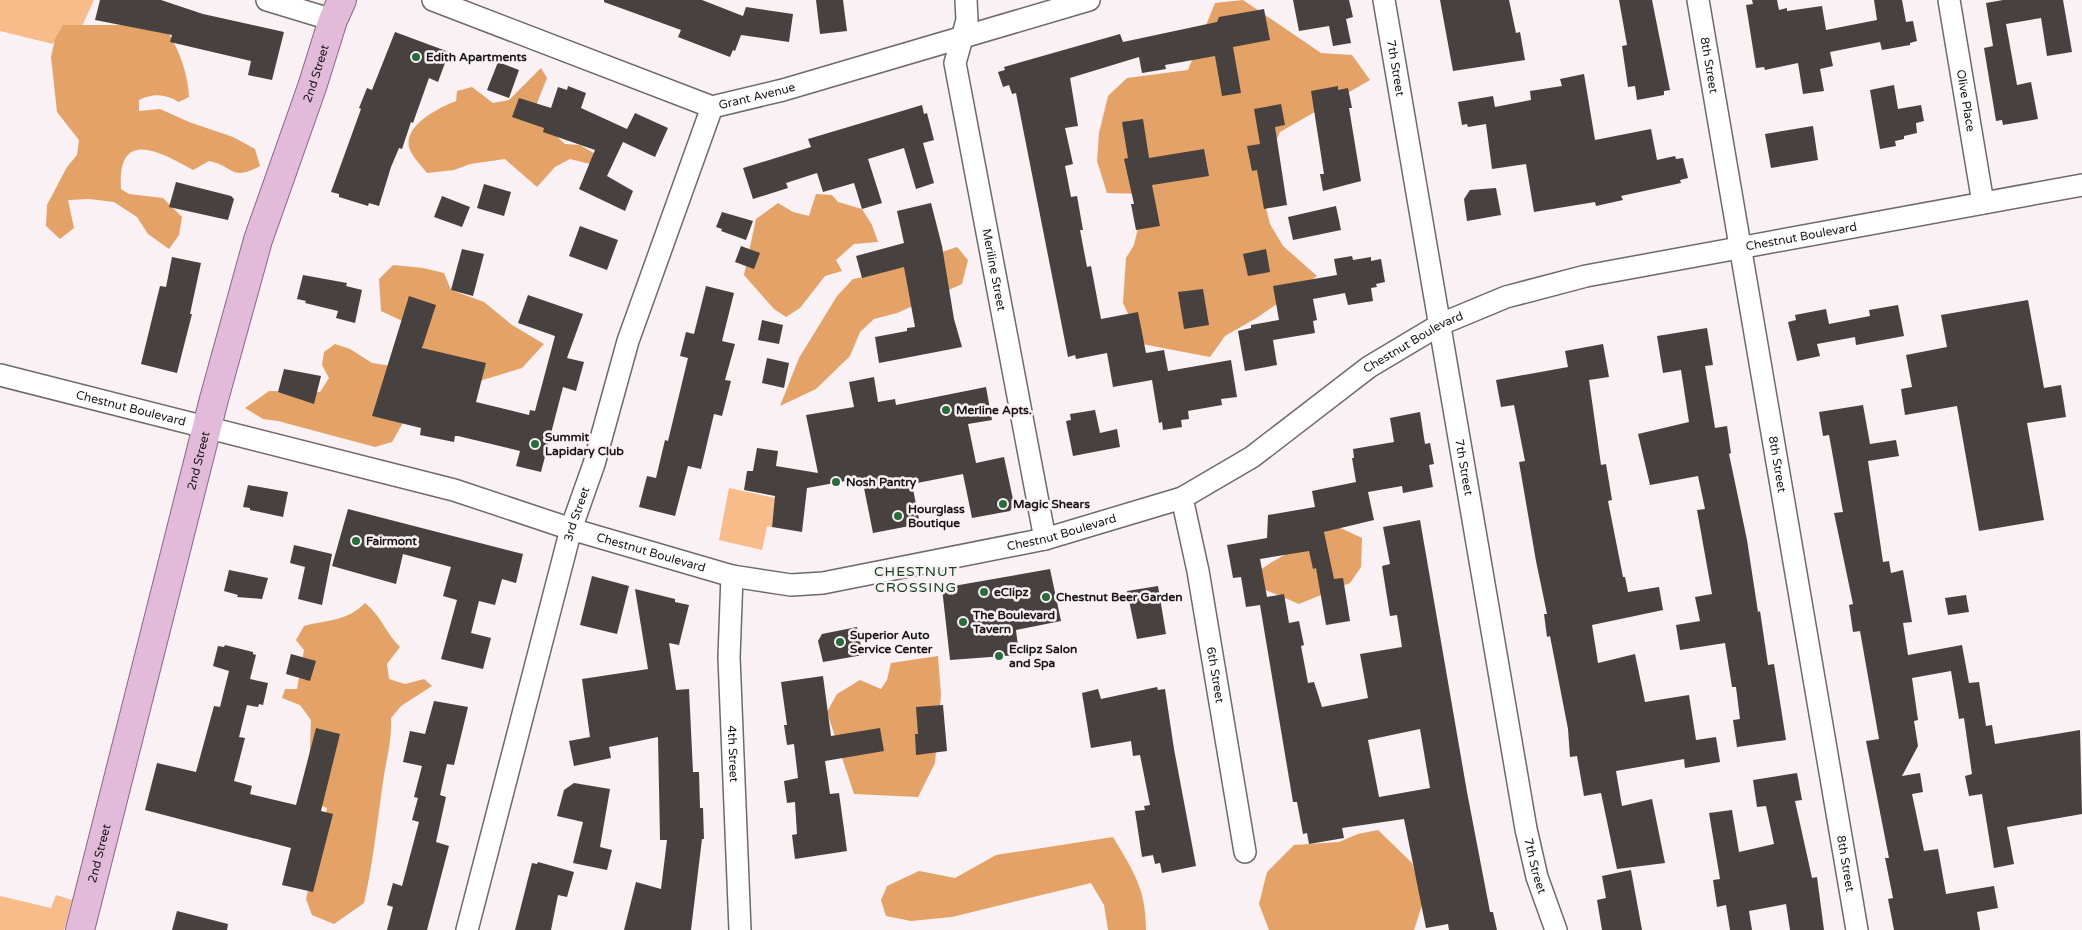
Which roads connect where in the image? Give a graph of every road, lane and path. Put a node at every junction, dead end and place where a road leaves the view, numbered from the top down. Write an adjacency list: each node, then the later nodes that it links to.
1 (267, 0): 8 (street)
2 (433, 0): 10 (street, Grant Avenue)
3 (966, 0): 9 (street, Meriline Street)
4 (1089, 0): 9 (street, Grant Avenue)
5 (1384, 0): 14 (street, 7th Street)
6 (1698, 0): 13 (street, 8th Street)
7 (1949, 0): 12 (street, Olive Place)
8 (337, 10): 16 (main road, 2nd Street)
9 (961, 40): 10 (street, Grant Avenue); 19 (street, Meriline Street)
10 (712, 107): 18 (street, 3rd Street)
11 (2082, 185): 12 (street, Chestnut Boulevard)
12 (1983, 203): 13 (street, Chestnut Boulevard)
13 (1740, 248): 14 (street, Chestnut Boulevard); 26 (street, 8th Street)
14 (1441, 324): 17 (street, Chestnut Boulevard); 25 (street, 7th Street)
15 (0, 374): 16 (street, Chestnut Boulevard)
16 (207, 428): 18 (street, Chestnut Boulevard); 22 (main road, 2nd Street)
17 (1182, 498): 19 (street, Chestnut Boulevard); 21 (street, 6th Street)
18 (571, 529): 20 (street, Chestnut Boulevard); 23 (street, 3rd Street)
19 (1045, 538): 20 (street, Chestnut Boulevard)
20 (732, 576): 24 (street, 4th Street)
21 (1245, 852)
22 (80, 930)
23 (467, 930)
24 (740, 930)
25 (1556, 930)
26 (1857, 930)

